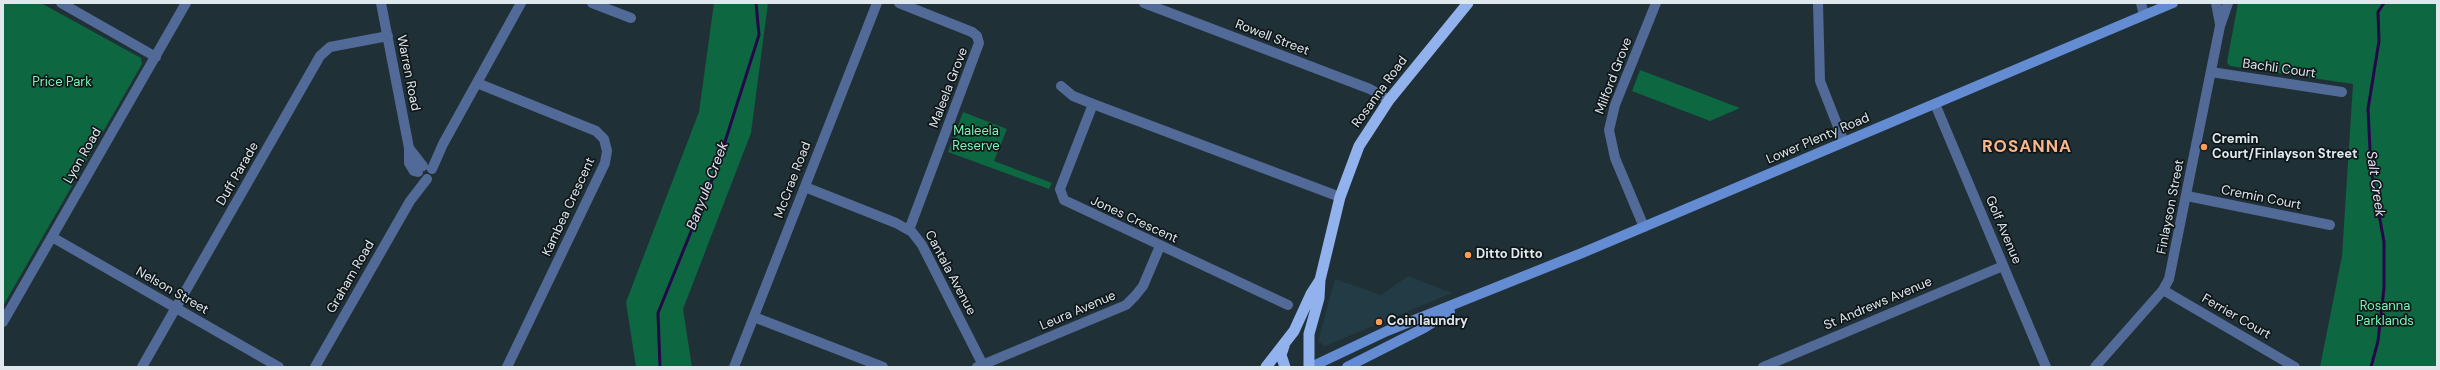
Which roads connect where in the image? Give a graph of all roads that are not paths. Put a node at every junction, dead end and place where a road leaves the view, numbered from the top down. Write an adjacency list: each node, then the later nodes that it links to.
1 (62, 3): 21 (street)
2 (186, 3): 21 (street, Lyon Road)
3 (381, 3): 20 (street, Warren Road)
4 (521, 3): 23 (street, Graham Road)
5 (592, 3): 18 (street)
6 (877, 3): 31 (street, McCrae Road)
7 (899, 3): 36 (street, Maleela Grove)
8 (1144, 3): 26 (street, Rowell Street)
9 (1468, 3): 26 (highway, Rosanna Road)
10 (1656, 3): 35 (street, Milford Grove)
11 (1818, 3): 29 (street)
12 (2141, 3): 17 (street)
13 (2173, 3): 16 (main road, Lower Plenty Road)
14 (2216, 3): 19 (street, Finlayson Street)
15 (2228, 3): 19 (street, Finlayson Street)
16 (2153, 7): 17 (main road, Lower Plenty Road)
17 (2144, 16): 28 (main road, Lower Plenty Road)
18 (631, 18)
19 (2220, 26): 22 (street, Finlayson Street)
20 (388, 36): 30 (street, Warren Road); 44 (street, Duff Parade)
21 (156, 57): 37 (street, Lyon Road)
22 (2211, 72): 25 (street, Bachli Court); 32 (street, Finlayson Street)
23 (477, 84): 30 (street, Graham Road); 54 (street, Kambea Crescent)
24 (1061, 86): 27 (street)
25 (2342, 92)
26 (1390, 100): 33 (highway, Rosanna Road)
27 (1093, 104): 33 (street); 38 (street, Jones Crescent)
28 (1935, 104): 29 (main road, Lower Plenty Road); 39 (street, Golf Avenue)
29 (1844, 142): 35 (main road, Lower Plenty Road)
30 (424, 171): 53 (street, Graham Road)
31 (805, 187): 36 (street, Cantala Avenue); 45 (street, McCrae Road)
32 (2186, 196): 34 (street, Cremin Court); 41 (street, Finlayson Street)
33 (1340, 197): 40 (highway, Rosanna Road)
34 (2330, 225)
35 (1644, 227): 42 (main road, Lower Plenty Road)
36 (910, 230): 48 (street, Cantala Avenue)
37 (52, 237): 44 (street, Nelson Street); 46 (street, Lyon Road)
38 (1160, 246): 43 (street, Jones Crescent); 48 (street, Leura Avenue)
39 (2003, 266): 60 (street, St Andrews Avenue); 61 (street, Golf Avenue)
40 (1320, 280): 47 (highway, Rosanna Road); 59 (highway, Rosanna Road)
41 (2163, 290): 50 (street, Finlayson Street); 62 (street, Ferrier Court)
42 (1472, 298): 49 (main road, Lower Plenty Road); 59 (main road, Lower Plenty Road)
43 (1288, 305)
44 (176, 308): 51 (street, Duff Parade); 52 (street, Nelson Street)
45 (754, 317): 55 (street, McCrae Road); 56 (street)
46 (3, 322)
47 (1284, 345): 57 (highway, Rosanna Road); 58 (highway, Rosanna Road)
48 (981, 366)
49 (1350, 366)
50 (2099, 366)
51 (142, 367)
52 (279, 367)
53 (315, 367)
54 (507, 367)
55 (734, 367)
56 (883, 367)
57 (1266, 367)
58 (1285, 367)
59 (1310, 367)
60 (1763, 367)
61 (2046, 367)
62 (2295, 367)

